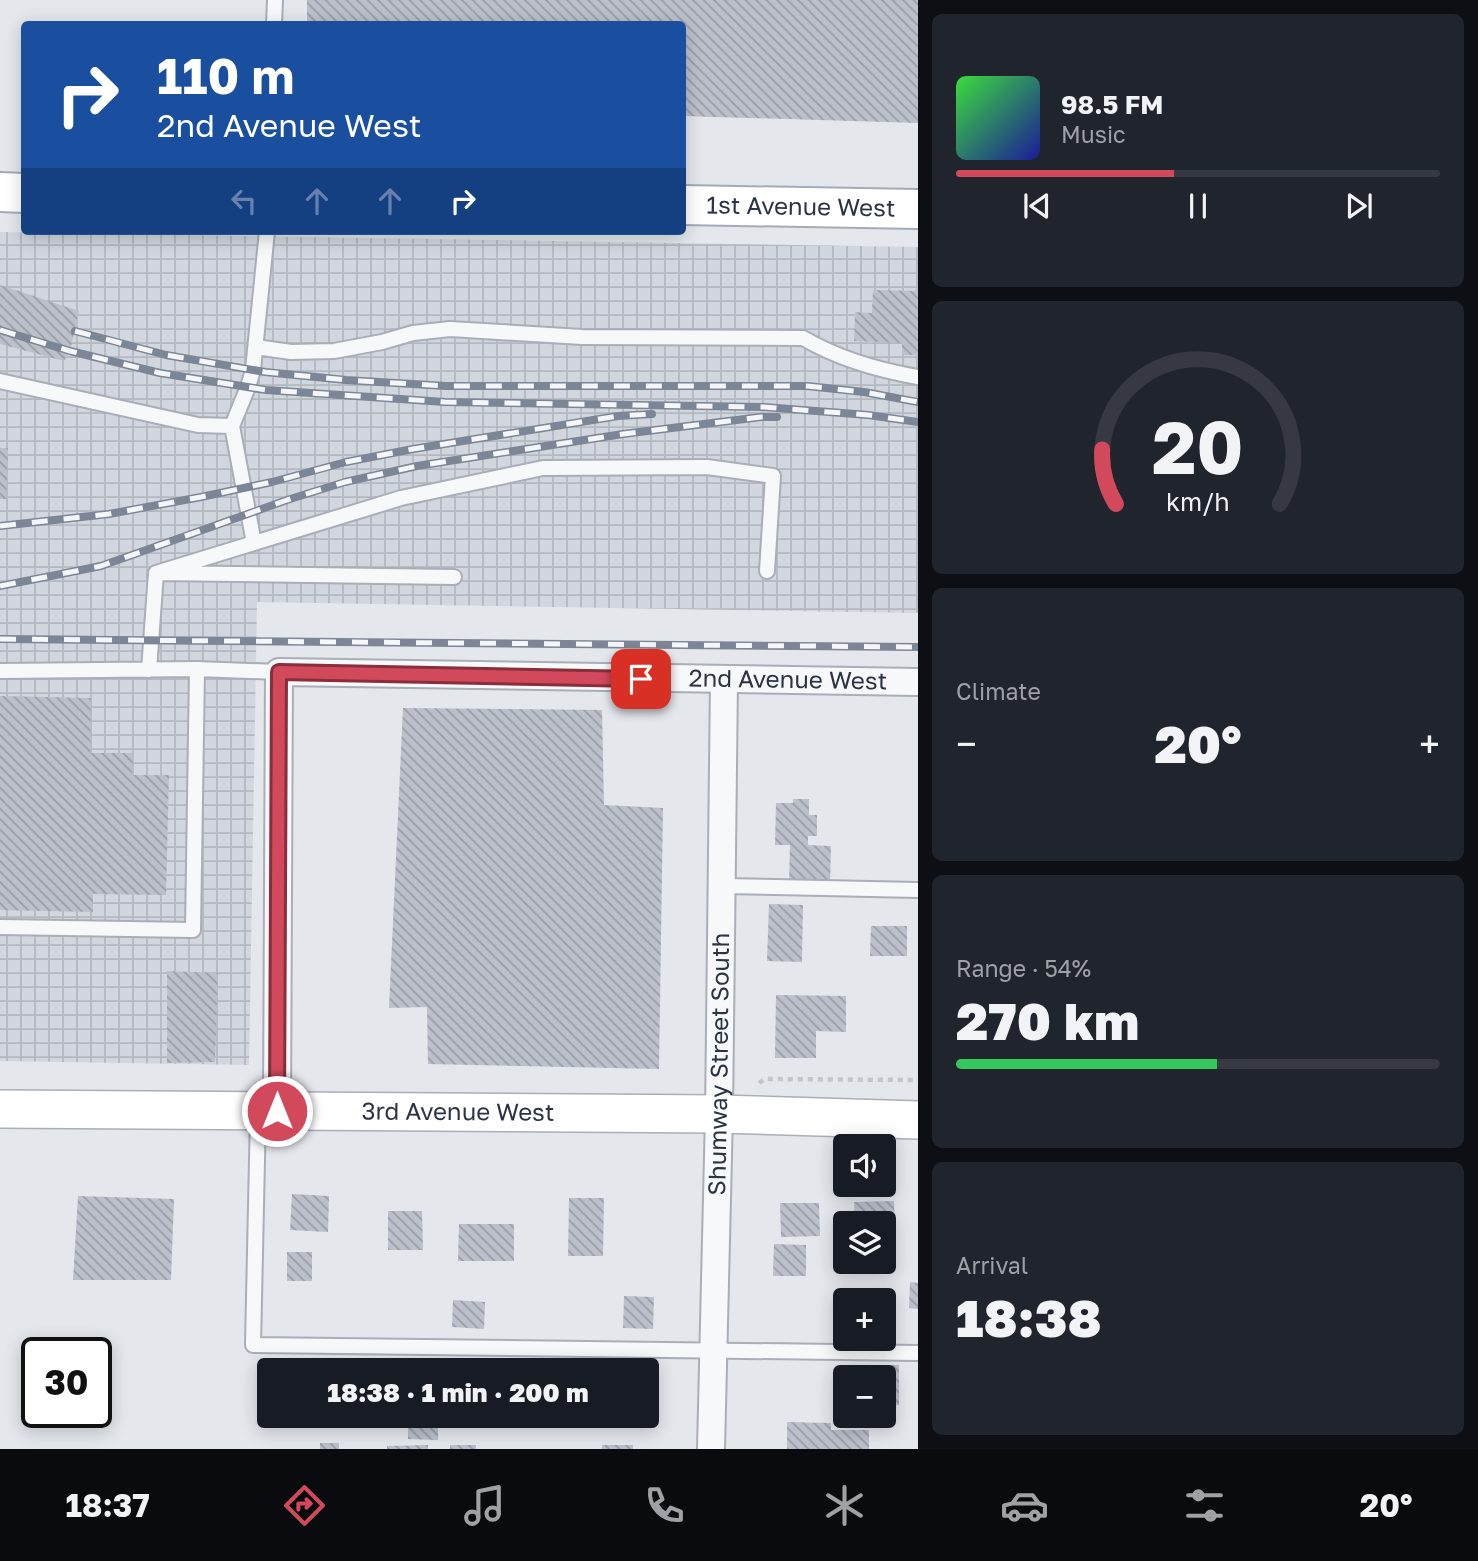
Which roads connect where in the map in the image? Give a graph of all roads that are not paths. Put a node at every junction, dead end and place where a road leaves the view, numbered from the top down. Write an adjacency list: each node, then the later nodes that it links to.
1 (275, 0): 2 (lane)
2 (274, 21)
3 (0, 192): 4 (main road)
4 (21, 193)
5 (686, 205): 6 (main road, 1st Avenue West)
6 (918, 209)
7 (267, 235): 8 (lane)
8 (256, 346): 9 (lane); 11 (lane)
9 (918, 377)
10 (0, 381): 11 (lane)
11 (232, 426): 12 (lane)
12 (254, 543): 13 (lane); 14 (lane)
13 (766, 571)
14 (156, 573): 15 (lane); 17 (lane)
15 (454, 577)
16 (197, 669): 17 (lane); 19 (lane); 24 (lane)
17 (149, 670): 18 (lane)
18 (0, 671)
19 (279, 672): 20 (street, 2nd Avenue West); 26 (street)
20 (724, 680): 21 (street, 2nd Avenue West); 22 (street, Shumway Street South)
21 (918, 682)
22 (722, 886): 23 (lane); 27 (street, Shumway Street South)
23 (918, 890)
24 (0, 927)
25 (0, 1109): 26 (street, 3rd Avenue West)
26 (267, 1111): 27 (street, 3rd Avenue West); 29 (lane)
27 (719, 1114): 28 (street, 3rd Avenue West); 29 (street, Shumway Street South)
28 (918, 1120)
29 (713, 1350): 30 (lane); 31 (street, Shumway Street South)
30 (918, 1353)
31 (711, 1449)

